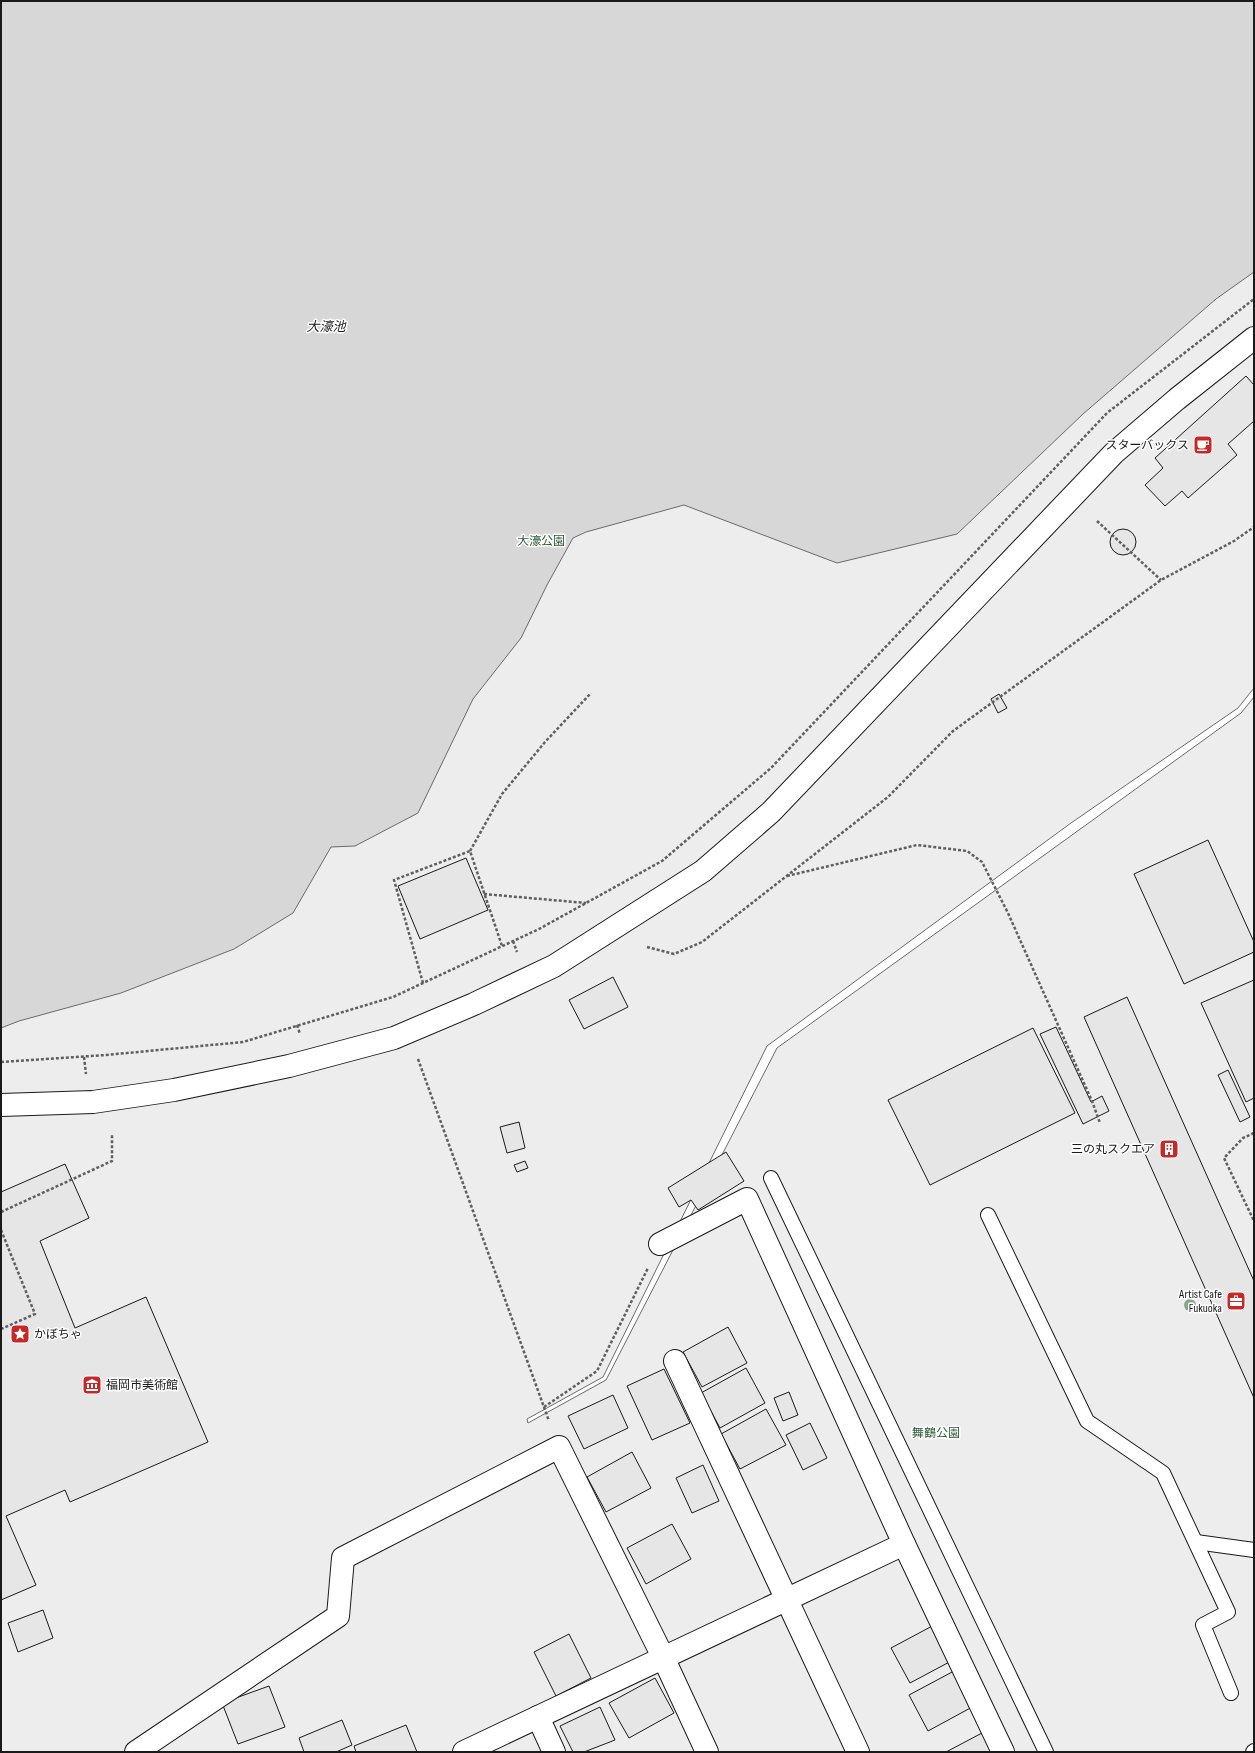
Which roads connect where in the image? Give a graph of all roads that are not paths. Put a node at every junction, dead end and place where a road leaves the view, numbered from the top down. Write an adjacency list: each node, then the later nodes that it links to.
1 (1254, 338): 2 (street)
2 (1, 1105)
3 (771, 1178): 20 (lane)
4 (988, 1215): 7 (lane)
5 (660, 1244): 8 (street)
6 (675, 1361): 10 (street)
7 (1196, 1542): 9 (lane); 12 (lane)
8 (904, 1544): 10 (street); 19 (street)
9 (1254, 1550)
10 (786, 1600): 11 (street); 18 (street)
11 (663, 1657): 13 (street); 14 (street); 17 (street)
12 (1231, 1693)
13 (538, 1717): 15 (street); 16 (street)
14 (136, 1752)
15 (464, 1752)
16 (554, 1752)
17 (707, 1752)
18 (858, 1752)
19 (1003, 1752)
20 (1046, 1752)

